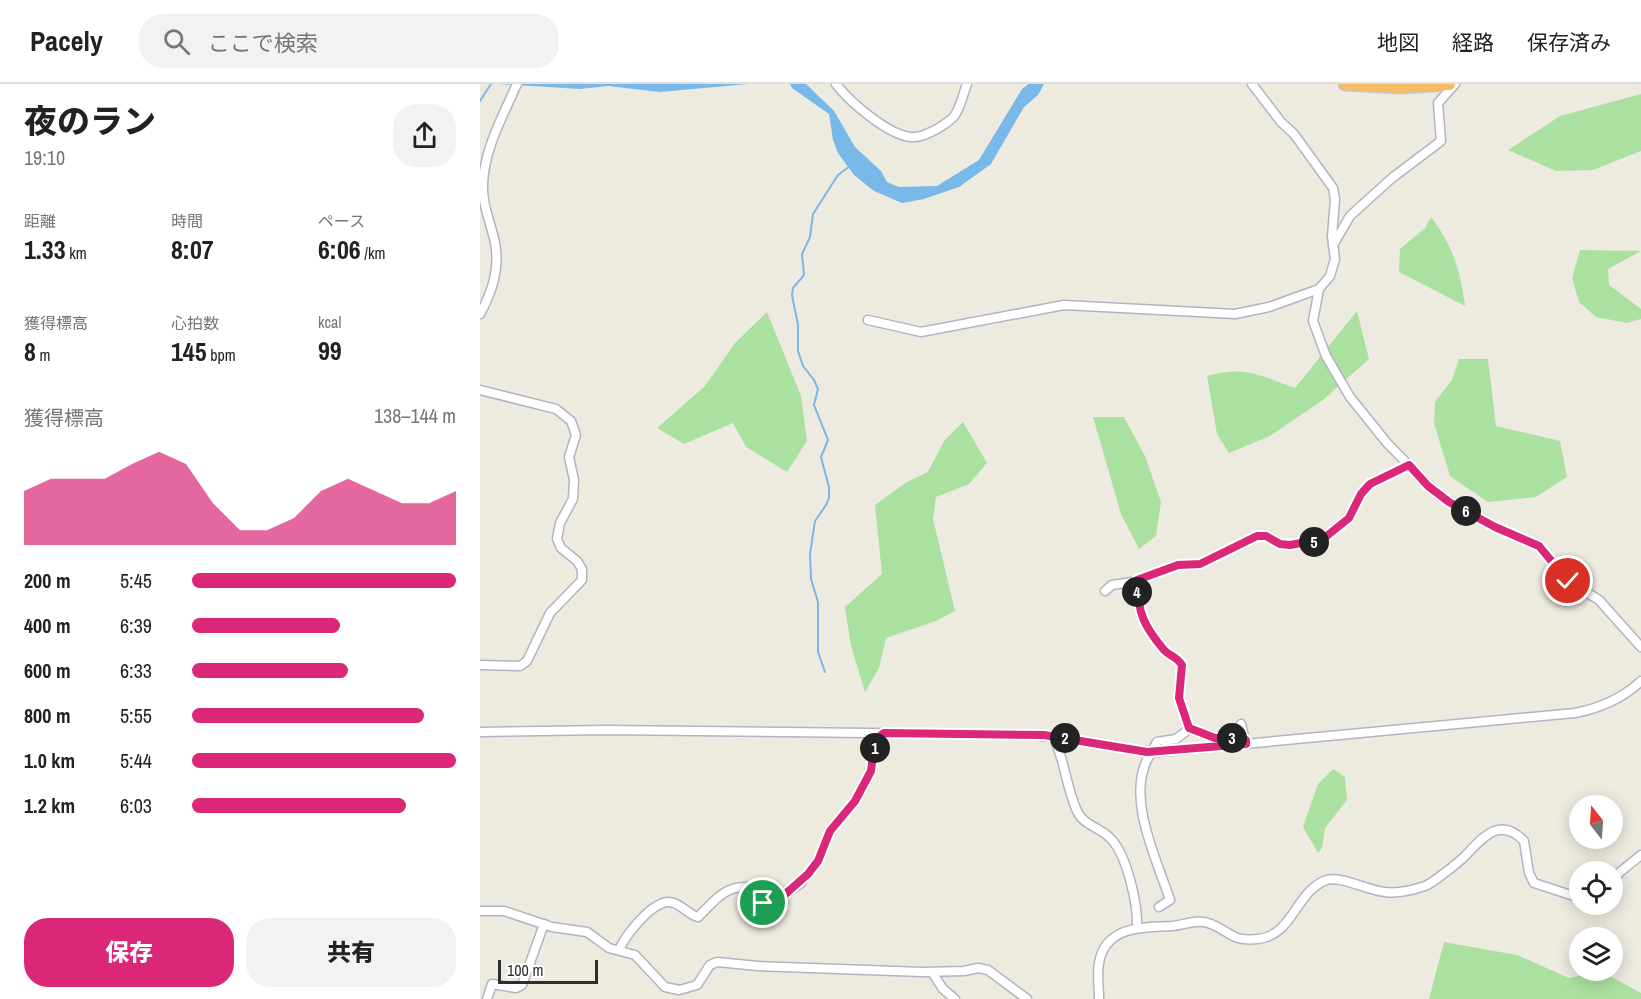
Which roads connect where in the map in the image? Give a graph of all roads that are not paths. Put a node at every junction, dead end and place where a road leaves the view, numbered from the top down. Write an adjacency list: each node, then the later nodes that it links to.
1 (517, 84): 10 (street)
2 (836, 84): 3 (street)
3 (967, 84)
4 (1252, 84): 8 (street)
5 (1345, 84): 6 (highway)
6 (1449, 84)
7 (1455, 84): 8 (street)
8 (1333, 245): 9 (street)
9 (1319, 289): 11 (street); 13 (street)
10 (480, 314)
11 (868, 320)
12 (480, 390): 17 (street)
13 (1409, 465): 14 (street); 16 (street)
14 (1137, 580): 15 (street); 20 (street)
15 (1105, 591)
16 (1641, 647)
17 (480, 665)
18 (1641, 681): 24 (street)
19 (1241, 724): 24 (street)
20 (1189, 729): 24 (street); 28 (street, bridge)
21 (480, 732): 22 (street)
22 (884, 733): 23 (street); 32 (street)
23 (1053, 736): 24 (street); 31 (street)
24 (1246, 742)
25 (1641, 855): 26 (street)
26 (1623, 870)
27 (1569, 894): 31 (street)
28 (1159, 907)
29 (480, 911): 30 (street)
30 (544, 924): 32 (street); 34 (street)
31 (1137, 928): 37 (street)
32 (619, 950): 33 (street)
33 (932, 972): 35 (street); 36 (street)
34 (487, 999)
35 (955, 999)
36 (1027, 999)
37 (1099, 999)

